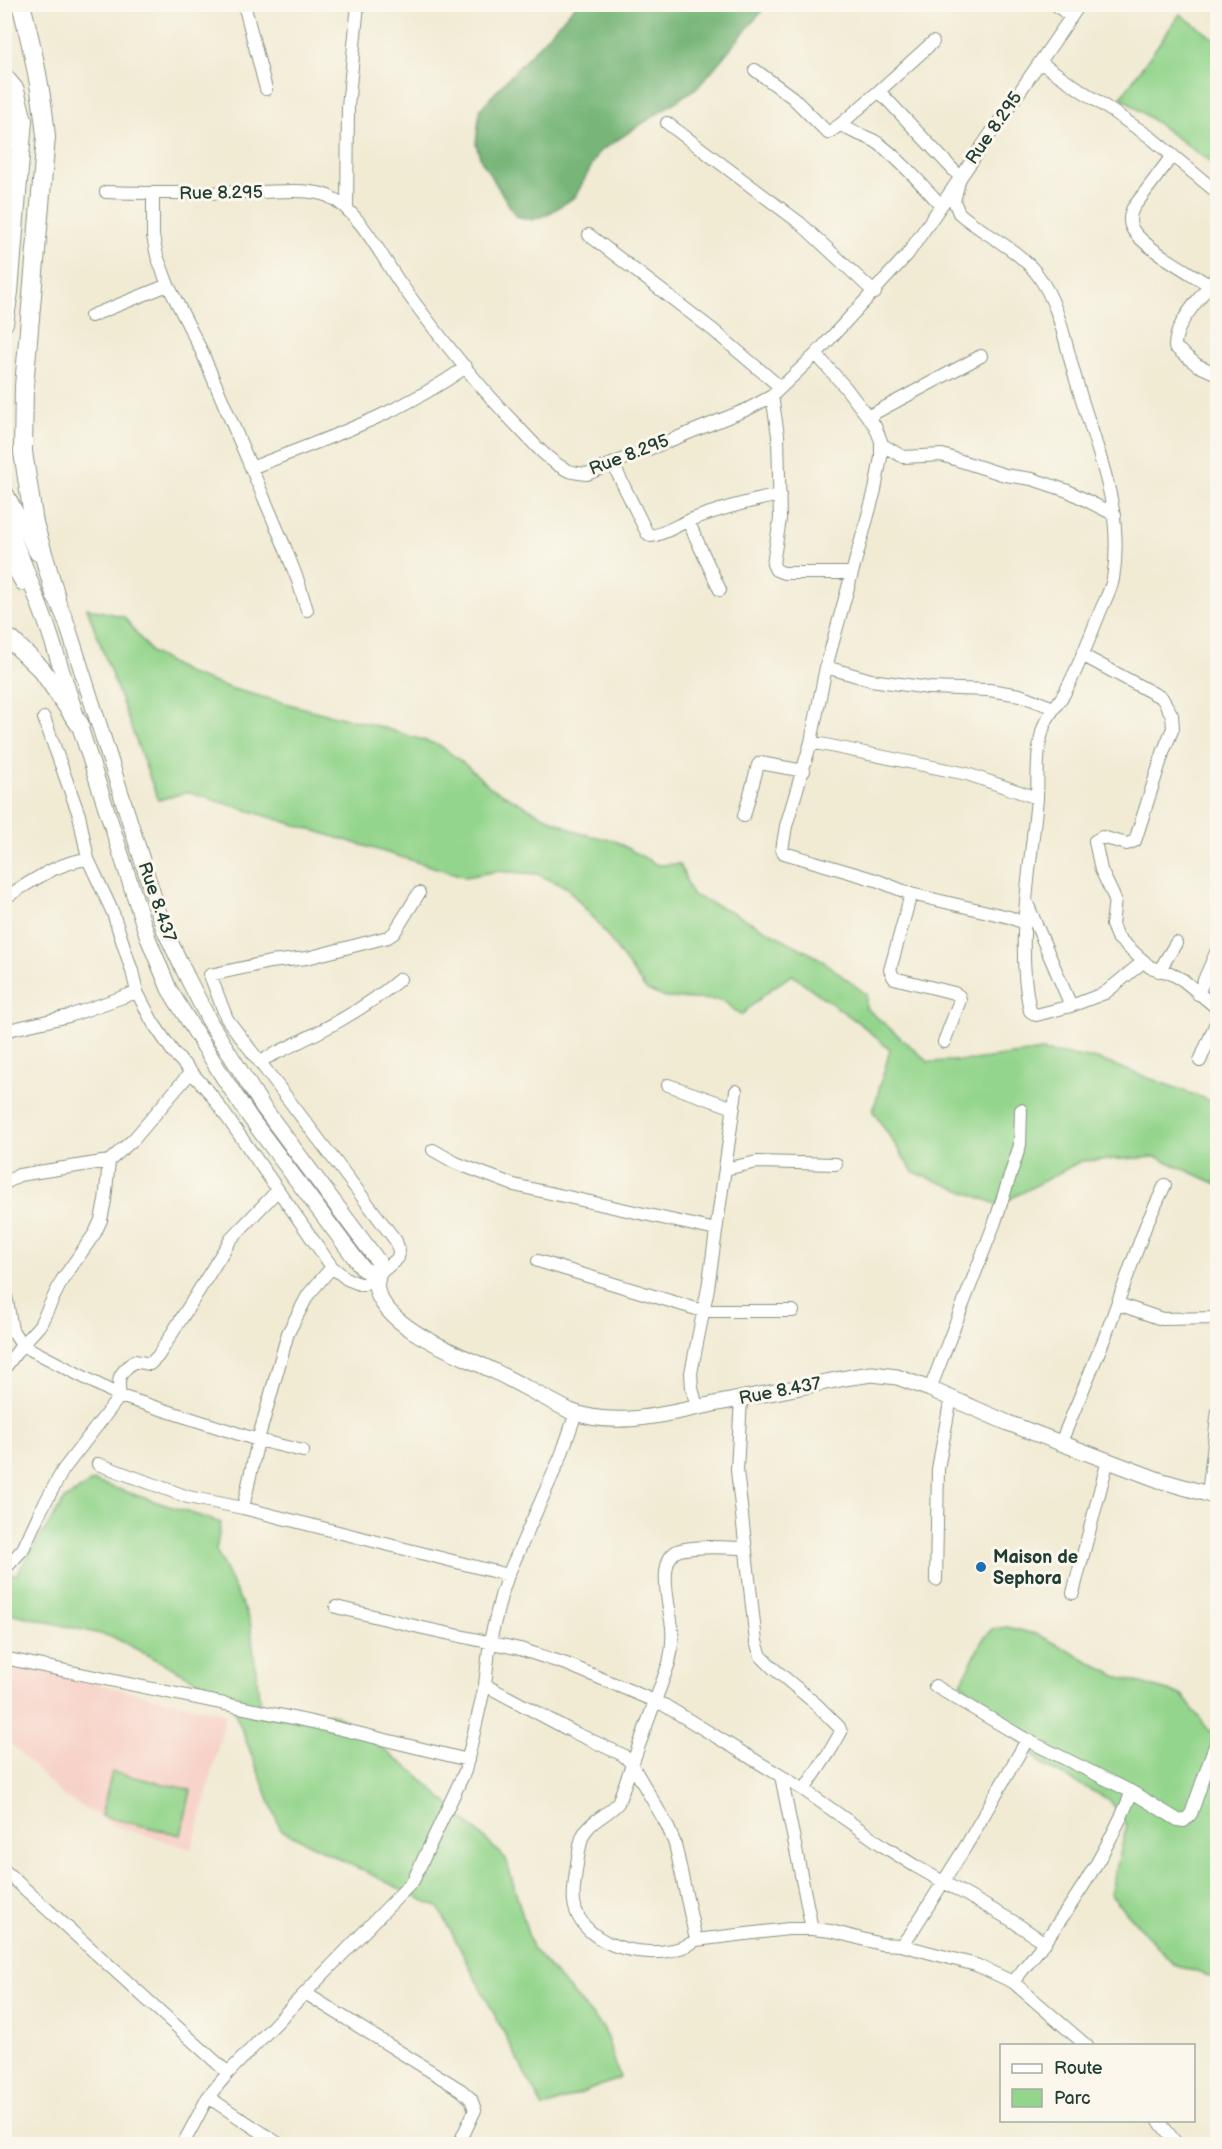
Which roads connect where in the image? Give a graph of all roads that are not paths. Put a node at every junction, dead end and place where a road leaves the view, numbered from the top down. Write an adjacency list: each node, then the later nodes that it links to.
1 (21, 4): 45 (highway)
2 (244, 4): 11 (street)
3 (358, 4): 21 (street)
4 (1055, 4): 6 (street)
5 (1080, 4): 6 (street, Rue 8.295)
6 (1071, 17): 8 (street, Rue 8.295)
7 (933, 42): 12 (street)
8 (1041, 63): 15 (street); 16 (street, Rue 8.295)
9 (755, 70): 14 (street)
10 (4, 77): 27 (highway)
11 (266, 89)
12 (879, 91): 14 (street); 16 (street)
13 (667, 123): 25 (street)
14 (841, 124): 20 (street)
15 (1172, 156): 18 (street); 23 (street)
16 (960, 177): 20 (street, Rue 8.295); 39 (street)
17 (106, 192): 19 (street, Rue 8.295)
18 (1218, 193)
19 (153, 194): 21 (street, Rue 8.295); 24 (street)
20 (941, 205): 25 (street, Rue 8.295)
21 (347, 209): 30 (street, Rue 8.295)
22 (589, 236): 32 (street)
23 (1215, 284): 31 (street)
24 (168, 285): 26 (street); 36 (street)
25 (875, 293): 28 (street, Rue 8.295)
26 (91, 316)
27 (4, 323)
28 (816, 354): 32 (street, Rue 8.295); 33 (street)
29 (981, 356): 33 (street)
30 (466, 367): 35 (street, Rue 8.295); 36 (street)
31 (1215, 373)
32 (776, 392): 35 (street, Rue 8.295); 38 (street)
33 (869, 416): 34 (street)
34 (881, 444): 39 (street); 43 (street)
35 (613, 464): 40 (street)
36 (251, 468): 46 (street)
37 (4, 490): 45 (main road, Rue 8.437)
38 (780, 495): 40 (street); 43 (street)
39 (1115, 515): 49 (street)
40 (688, 521): 44 (street)
41 (4, 522): 47 (main road, Rue 8.437)
42 (4, 549): 47 (main road)
43 (852, 573): 50 (street)
44 (720, 590)
45 (56, 597): 93 (main road, Rue 8.437)
46 (307, 610)
47 (48, 628): 53 (main road, Rue 8.437)
48 (4, 637): 53 (highway)
49 (1082, 655): 51 (street); 66 (street)
50 (826, 667): 51 (street); 54 (street)
51 (1054, 708): 56 (street)
52 (45, 718): 58 (street)
53 (80, 724): 93 (main road, Rue 8.437)
54 (811, 742): 55 (street); 56 (street)
55 (804, 771): 57 (street); 60 (street)
56 (1037, 798): 62 (street)
57 (744, 816)
58 (88, 859): 61 (street); 69 (street)
59 (419, 893): 77 (street)
60 (911, 894): 63 (street); 75 (street)
61 (4, 898)
62 (1026, 902): 63 (street); 71 (street)
63 (1024, 923): 71 (street)
64 (1176, 943): 67 (street)
65 (1218, 948): 70 (street)
66 (1143, 961): 67 (street); 71 (street)
67 (1159, 971): 70 (street)
68 (400, 979): 77 (street)
69 (136, 992): 74 (street); 78 (street)
70 (1198, 994): 72 (street)
71 (1071, 1006)
72 (1218, 1009)
73 (1218, 1018): 76 (street)
74 (4, 1031)
75 (944, 1042)
76 (1200, 1060)
77 (260, 1061): 93 (street)
78 (190, 1073): 84 (street); 89 (street)
79 (668, 1085): 81 (street)
80 (736, 1091): 81 (street)
81 (734, 1108): 86 (street)
82 (1021, 1110): 101 (street)
83 (433, 1150): 90 (street)
84 (109, 1161): 87 (street); 99 (street)
85 (836, 1164): 86 (street)
86 (726, 1169): 90 (street)
87 (4, 1184)
88 (1165, 1185): 95 (street)
89 (277, 1191): 92 (street); 102 (street)
90 (716, 1230): 96 (street)
91 (538, 1261): 96 (street)
92 (332, 1267): 93 (street); 108 (street)
93 (377, 1276): 107 (main road, Rue 8.437)
94 (4, 1284): 99 (street)
95 (1118, 1304): 98 (street); 109 (street)
96 (703, 1311): 97 (street); 105 (street)
97 (793, 1311)
98 (1218, 1318)
99 (22, 1345): 100 (street); 102 (street)
100 (4, 1369)
101 (930, 1389): 103 (main road, Rue 8.437); 104 (main road, Rue 8.437)
102 (120, 1396): 108 (street); 116 (street)
103 (951, 1397): 109 (main road, Rue 8.437); 118 (street)
104 (741, 1399): 105 (main road, Rue 8.437); 115 (street)
105 (697, 1407): 107 (main road, Rue 8.437)
106 (1218, 1410): 113 (street)
107 (576, 1413): 117 (street)
108 (258, 1440): 110 (street); 114 (street)
109 (1061, 1442): 111 (main road, Rue 8.437)
110 (303, 1451)
111 (1108, 1460): 113 (main road, Rue 8.437); 119 (street)
112 (98, 1464): 114 (street)
113 (1213, 1495)
114 (243, 1508): 117 (street)
115 (745, 1548): 125 (street); 131 (street)
116 (4, 1570)
117 (508, 1575): 121 (street)
118 (936, 1580)
119 (1073, 1593)
120 (336, 1607): 121 (street)
121 (490, 1641): 123 (street); 125 (street)
122 (4, 1658): 128 (street)
123 (485, 1684): 128 (street); 129 (street)
124 (935, 1686): 127 (street)
125 (655, 1701): 129 (street); 130 (street)
126 (1218, 1737): 132 (street)
127 (1027, 1740): 132 (street); 134 (street)
128 (468, 1760): 140 (street)
129 (631, 1763): 136 (street); 136 (street)
130 (781, 1776): 131 (street); 135 (street)
131 (804, 1790): 134 (street)
132 (1132, 1791): 137 (street)
133 (4, 1870): 142 (street)
134 (943, 1882): 137 (street); 138 (street)
135 (812, 1929): 136 (street); 138 (street)
136 (696, 1940)
137 (1045, 1943): 139 (street)
138 (901, 1945): 139 (street)
139 (1013, 1982): 141 (street)
140 (304, 1993): 142 (street); 147 (street)
141 (1085, 2044)
142 (228, 2073): 143 (street)
143 (208, 2097): 145 (street); 146 (street)
144 (1159, 2122): 148 (street)
145 (183, 2145)
146 (279, 2145)
147 (459, 2145)
148 (1177, 2145)

